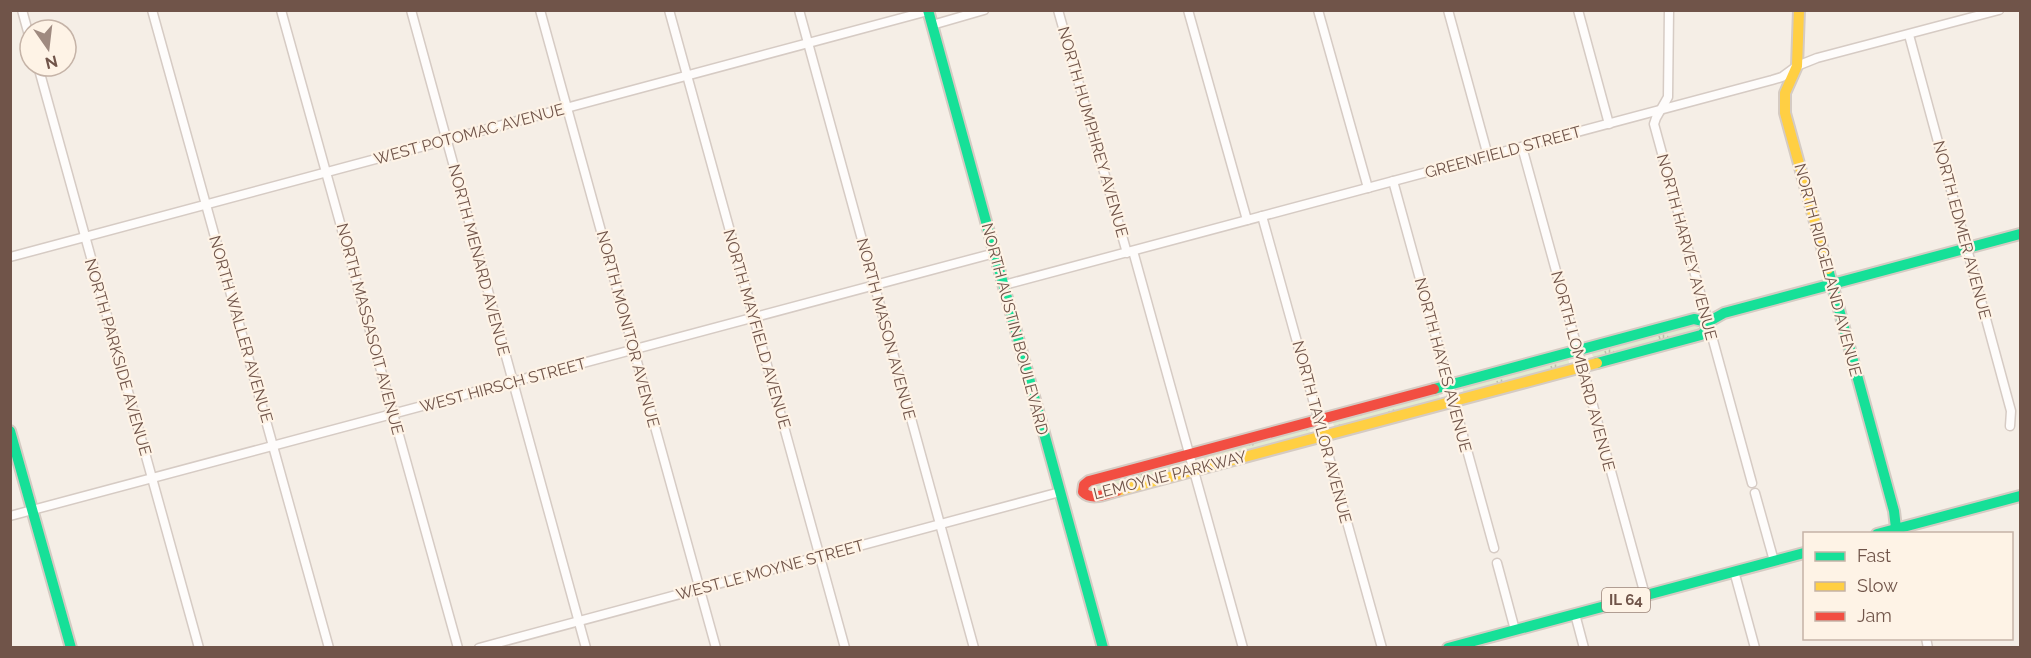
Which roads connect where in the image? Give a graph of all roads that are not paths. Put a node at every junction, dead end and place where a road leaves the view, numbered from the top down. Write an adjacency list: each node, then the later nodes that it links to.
1 (152, 10): 32 (street, NORTH WALLER AVENUE)
2 (281, 10): 29 (street, NORTH MASSASOIT AVENUE)
3 (411, 10): 26 (street, NORTH MENARD AVENUE)
4 (540, 10): 23 (street, NORTH MONITOR AVENUE)
5 (669, 10): 21 (street, NORTH MAYFIELD AVENUE)
6 (799, 10): 19 (street, NORTH MASON AVENUE)
7 (984, 10): 17 (street)
8 (1058, 10): 38 (street, NORTH HUMPHREY AVENUE)
9 (1188, 10): 34 (street)
10 (1318, 10): 31 (street)
11 (1448, 10): 28 (street)
12 (1578, 10): 25 (street)
13 (1669, 10): 24 (street, NORTH HARVEY AVENUE)
14 (1799, 10): 20 (street, NORTH RIDGELAND AVENUE)
15 (2000, 10): 18 (street, GREENFIELD STREET)
16 (928, 11): 17 (street, NORTH AUSTIN BOULEVARD); 19 (street, WEST POTOMAC AVENUE)
17 (932, 25): 39 (street, NORTH AUSTIN BOULEVARD)
18 (1909, 35): 20 (street, GREENFIELD STREET); 37 (street, NORTH EDMER AVENUE)
19 (808, 43): 21 (street, WEST POTOMAC AVENUE); 42 (street, NORTH MASON AVENUE)
20 (1797, 66): 24 (street, GREENFIELD STREET); 41 (street, NORTH RIDGELAND AVENUE)
21 (687, 75): 23 (street, WEST POTOMAC AVENUE); 44 (street, NORTH MAYFIELD AVENUE)
22 (41, 78): 36 (street, NORTH PARKSIDE AVENUE)
23 (567, 108): 26 (street, WEST POTOMAC AVENUE); 46 (street, NORTH MONITOR AVENUE)
24 (1659, 111): 25 (street, GREENFIELD STREET); 45 (street, NORTH HARVEY AVENUE)
25 (1609, 124): 27 (street, GREENFIELD STREET)
26 (446, 140): 29 (street, WEST POTOMAC AVENUE); 49 (street, NORTH MENARD AVENUE)
27 (1522, 147): 28 (street, GREENFIELD STREET); 47 (street, NORTH LOMBARD AVENUE)
28 (1488, 156): 30 (street, GREENFIELD STREET)
29 (327, 172): 32 (street, WEST POTOMAC AVENUE); 52 (street, NORTH MASSASOIT AVENUE)
30 (1393, 182): 31 (street, GREENFIELD STREET); 50 (street, NORTH HAYES AVENUE)
31 (1368, 188): 33 (street, GREENFIELD STREET)
32 (206, 205): 36 (street, WEST POTOMAC AVENUE); 57 (street, NORTH WALLER AVENUE)
33 (1262, 216): 34 (street, GREENFIELD STREET); 53 (street, NORTH TAYLOR AVENUE)
34 (1247, 220): 38 (street, GREENFIELD STREET)
35 (2020, 234): 37 (street, LEMOYNE PARKWAY)
36 (85, 237): 40 (street, WEST POTOMAC AVENUE); 60 (street, NORTH PARKSIDE AVENUE)
37 (1968, 248): 41 (street, LEMOYNE PARKWAY); 54 (street, NORTH EDMER AVENUE)
38 (1130, 252): 43 (street, GREENFIELD STREET); 58 (street, NORTH HUMPHREY AVENUE)
39 (995, 254): 42 (street, WEST HIRSCH STREET); 43 (street, NORTH AUSTIN BOULEVARD)
40 (10, 257)
41 (1832, 284): 45 (street, LEMOYNE PARKWAY); 68 (street, NORTH RIDGELAND AVENUE)
42 (874, 285): 44 (street, WEST HIRSCH STREET); 67 (street, NORTH MASON AVENUE)
43 (1004, 285): 62 (street, NORTH AUSTIN BOULEVARD)
44 (754, 318): 46 (street, WEST HIRSCH STREET); 71 (street, NORTH MAYFIELD AVENUE)
45 (1708, 322): 47 (street, LEMOYNE PARKWAY); 48 (street, LEMOYNE PARKWAY); 61 (street, NORTH HARVEY AVENUE)
46 (634, 350): 49 (street, WEST HIRSCH STREET); 75 (street, NORTH MONITOR AVENUE)
47 (1577, 350): 48 (street, NORTH LOMBARD AVENUE); 50 (street, LEMOYNE PARKWAY)
48 (1582, 366): 51 (street, LEMOYNE PARKWAY); 76 (street, NORTH LOMBARD AVENUE)
49 (513, 382): 52 (street, WEST HIRSCH STREET); 78 (street, NORTH MENARD AVENUE)
50 (1449, 384): 51 (street, NORTH HAYES AVENUE); 53 (street, LEMOYNE PARKWAY)
51 (1453, 400): 56 (street, LEMOYNE PARKWAY); 69 (street, NORTH HAYES AVENUE)
52 (393, 414): 57 (street, WEST HIRSCH STREET); 84 (street, NORTH MASSASOIT AVENUE)
53 (1318, 419): 56 (street, NORTH TAYLOR AVENUE); 58 (street, LEMOYNE PARKWAY)
54 (2010, 426)
55 (10, 431): 65 (street)
56 (1323, 436): 59 (street, LEMOYNE PARKWAY); 92 (street, NORTH TAYLOR AVENUE)
57 (273, 446): 60 (street, WEST HIRSCH STREET); 83 (street, NORTH WALLER AVENUE)
58 (1190, 454): 59 (street, NORTH HUMPHREY AVENUE); 59 (street, LEMOYNE PARKWAY)
59 (1194, 470): 91 (street, NORTH HUMPHREY AVENUE)
60 (152, 478): 65 (street, WEST HIRSCH STREET); 82 (street, NORTH PARKSIDE AVENUE)
61 (1752, 483)
62 (1060, 492): 67 (street, WEST LE MOYNE STREET); 90 (street, NORTH AUSTIN BOULEVARD)
63 (1755, 494): 72 (street)
64 (2020, 496): 68 (street)
65 (32, 510): 66 (street, WEST HIRSCH STREET); 81 (street)
66 (10, 516)
67 (940, 524): 71 (street, WEST LE MOYNE STREET); 89 (street, NORTH MASON AVENUE)
68 (1897, 531)
69 (1494, 548)
70 (1803, 553): 72 (street, IL 64)
71 (820, 556): 75 (street, WEST LE MOYNE STREET); 88 (street, NORTH MAYFIELD AVENUE)
72 (1774, 561): 74 (street, IL 64)
73 (1497, 563): 79 (street)
74 (1734, 571): 76 (street, IL 64); 94 (street)
75 (700, 588): 78 (street, WEST LE MOYNE STREET); 87 (street, NORTH MONITOR AVENUE)
76 (1645, 595): 77 (street, IL 64)
77 (1575, 614): 79 (street, IL 64); 93 (street)
78 (579, 621): 85 (street, WEST LE MOYNE STREET); 86 (street, NORTH MENARD AVENUE)
79 (1515, 630): 80 (street, IL 64)
80 (1450, 647)
81 (70, 648)
82 (199, 648)
83 (329, 648)
84 (458, 648)
85 (479, 648)
86 (586, 648)
87 (716, 648)
88 (845, 648)
89 (974, 648)
90 (1103, 648)
91 (1243, 648)
92 (1382, 648)
93 (1584, 648)
94 (1755, 648)

